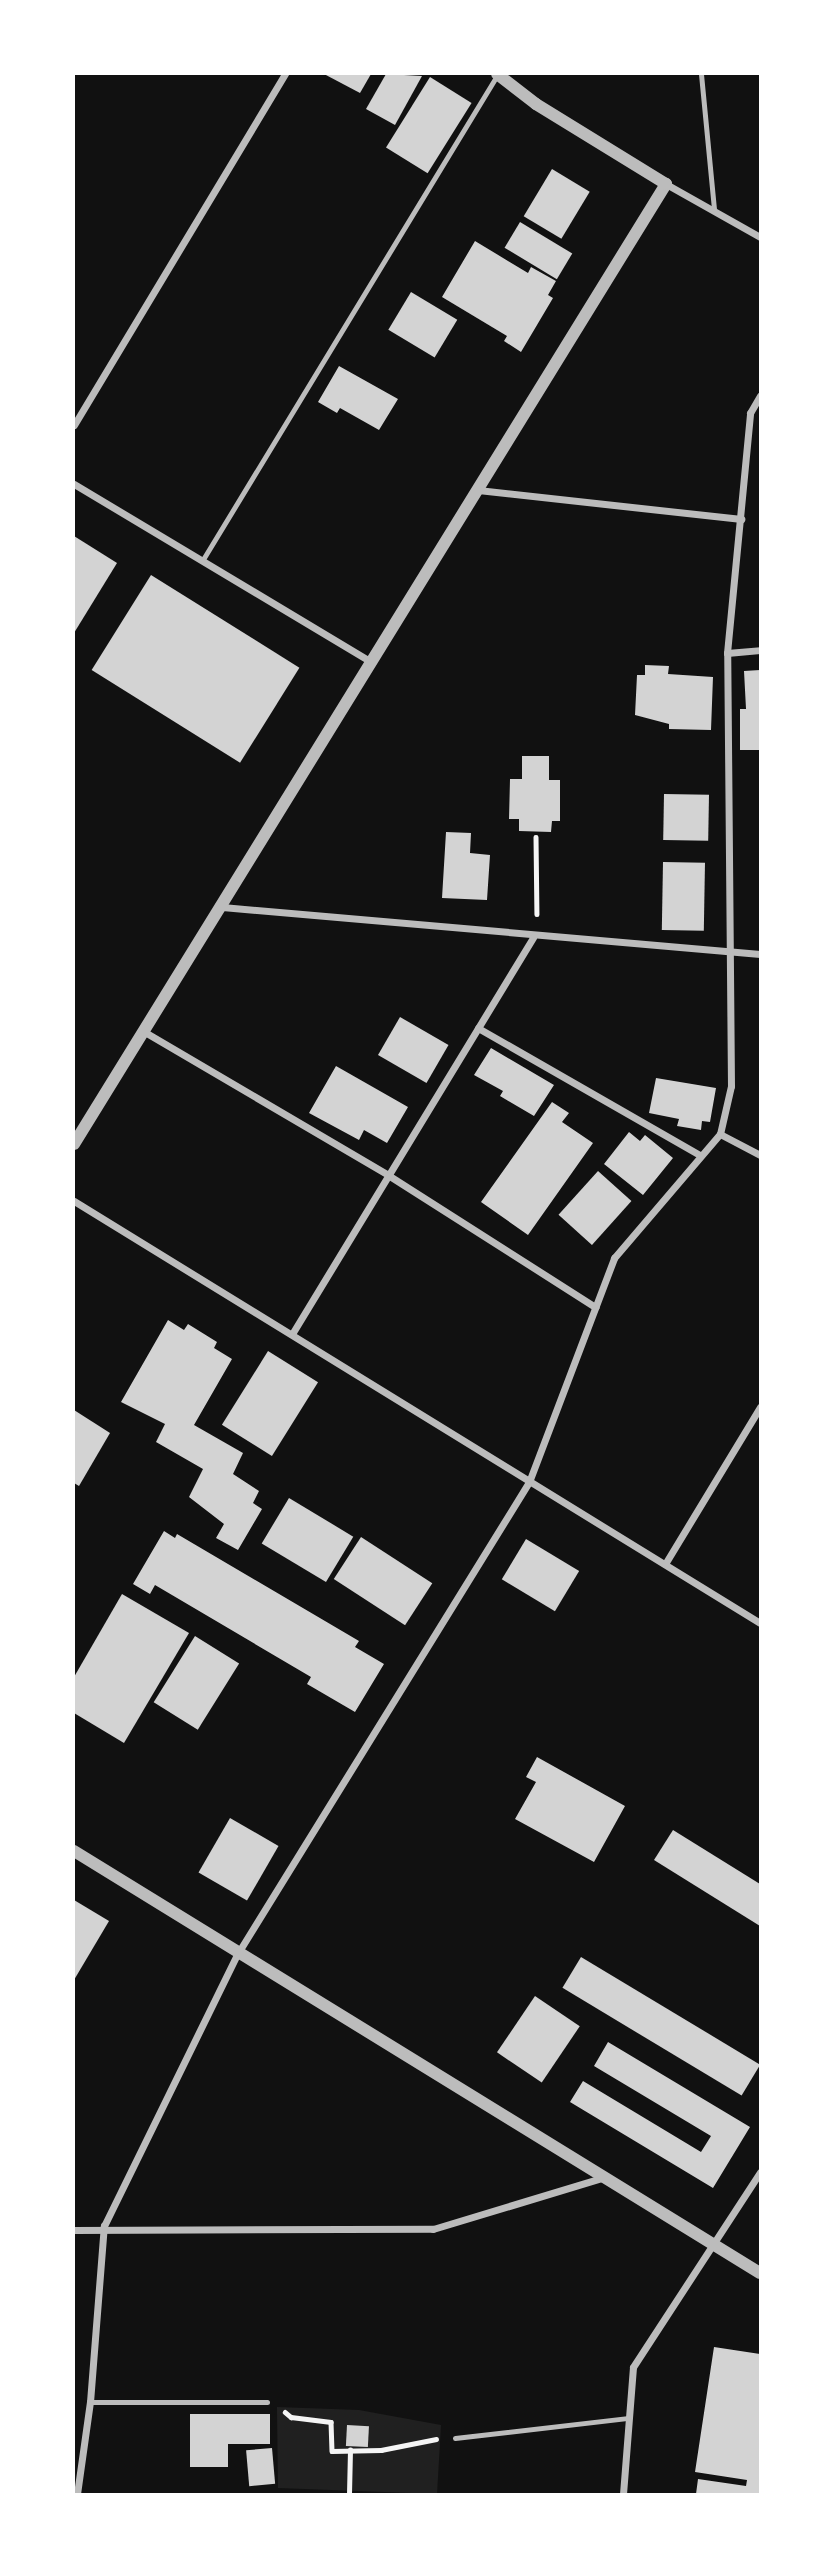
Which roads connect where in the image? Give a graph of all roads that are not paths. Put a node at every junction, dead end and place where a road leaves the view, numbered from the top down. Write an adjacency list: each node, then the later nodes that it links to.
1 (285, 74): 8 (street)
2 (701, 74): 5 (lane)
3 (495, 75): 4 (street); 12 (lane)
4 (666, 184): 5 (street); 10 (street)
5 (715, 209): 6 (street)
6 (761, 237)
7 (761, 396): 11 (street)
8 (74, 425)
9 (74, 484): 12 (street)
10 (477, 490): 11 (street); 15 (street)
11 (741, 519): 14 (street)
12 (202, 561): 15 (street)
13 (761, 650): 14 (street)
14 (727, 653): 18 (street)
15 (372, 662): 16 (street)
16 (222, 907): 17 (street); 21 (street)
17 (535, 937): 18 (street); 20 (street)
18 (729, 954): 19 (street); 22 (street)
19 (761, 954)
20 (478, 1028): 24 (street); 26 (street)
21 (143, 1031): 23 (street); 26 (street)
22 (720, 1133): 24 (street); 25 (street)
23 (74, 1144)
24 (700, 1155): 28 (street)
25 (761, 1155)
26 (388, 1175): 28 (street); 29 (street)
27 (74, 1200): 29 (street)
28 (595, 1307): 31 (street)
29 (292, 1334): 31 (street)
30 (761, 1407): 32 (street)
31 (529, 1482): 32 (street); 35 (street)
32 (665, 1564): 33 (street)
33 (761, 1623)
34 (74, 1851): 35 (street)
35 (238, 1953): 37 (street); 38 (street)
36 (761, 2172): 40 (street)
37 (605, 2177): 38 (street); 40 (street)
38 (104, 2226): 39 (street); 42 (street)
39 (74, 2230)
40 (712, 2244): 41 (street); 44 (street)
41 (761, 2273)
42 (90, 2402): 43 (lane); 46 (street)
43 (267, 2402)
44 (627, 2418): 45 (lane); 47 (street)
45 (454, 2438)
46 (77, 2494)
47 (623, 2494)

